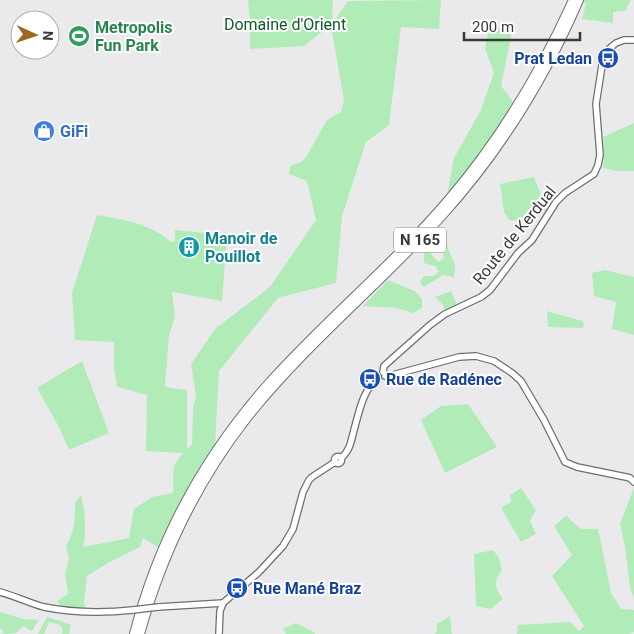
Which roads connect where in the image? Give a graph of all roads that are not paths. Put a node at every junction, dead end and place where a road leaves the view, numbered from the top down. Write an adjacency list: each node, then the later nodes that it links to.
1 (573, 0): 8 (highway, N 165)
2 (579, 0): 9 (highway, N 165)
3 (634, 40): 4 (street, Route de Kerdual)
4 (382, 375): 5 (street); 7 (street, Route de Kerdual)
5 (634, 482)
6 (0, 592): 7 (street, bridge)
7 (223, 603): 10 (street)
8 (134, 634)
9 (140, 634)
10 (219, 634)

